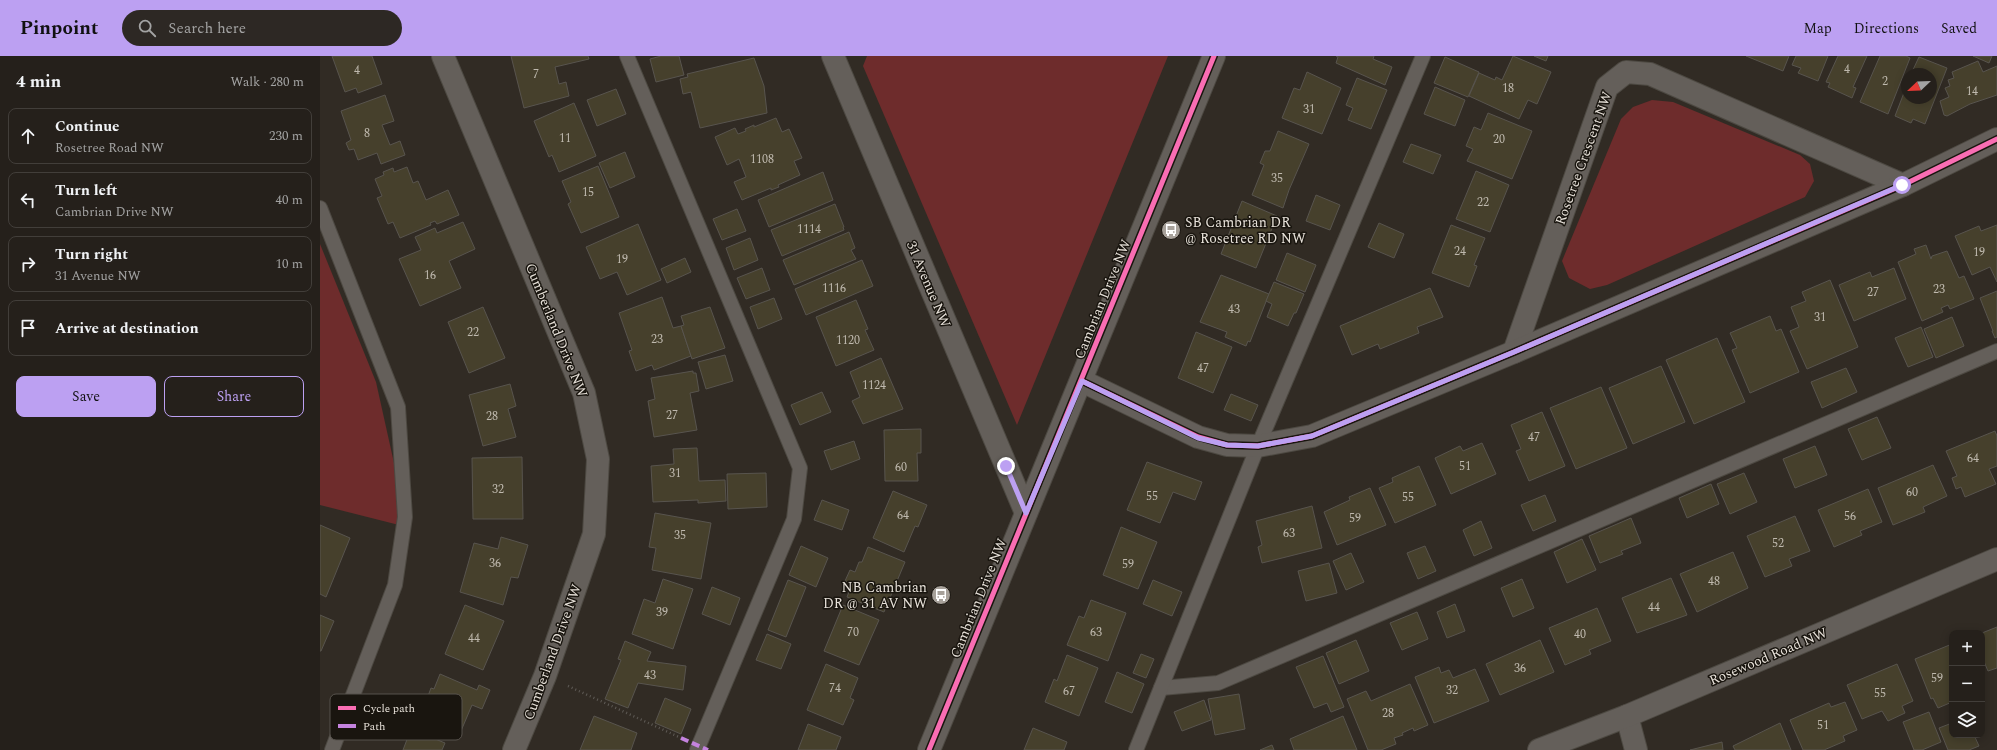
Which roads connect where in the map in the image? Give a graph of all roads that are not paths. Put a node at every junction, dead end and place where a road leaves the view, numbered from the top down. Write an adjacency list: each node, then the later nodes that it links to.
1 (627, 56): 21 (lane)
2 (832, 56): 13 (street, 31 Avenue NW)
3 (1214, 56): 11 (street, Cambrian Drive NW)
4 (1423, 56): 12 (lane)
5 (446, 59): 20 (street, Cumberland Drive NW)
6 (1997, 139): 7 (street)
7 (1902, 185): 10 (street); 10 (street, Rosetree Crescent NW)
8 (320, 208): 16 (lane)
9 (1997, 351): 15 (lane)
10 (1514, 352): 12 (street)
11 (1082, 381): 12 (street); 13 (street, Cambrian Drive NW)
12 (1258, 446): 15 (lane)
13 (1026, 513): 22 (street, Cambrian Drive NW)
14 (1997, 559): 17 (street, Rosewood Road NW)
15 (1161, 688): 23 (lane)
16 (353, 694)
17 (1627, 716): 24 (street, Rosewood Road NW); 25 (street)
18 (336, 740): 19 (lane)
19 (332, 750)
20 (514, 750)
21 (697, 750)
22 (929, 750)
23 (1136, 750)
24 (1539, 750)
25 (1636, 750)

